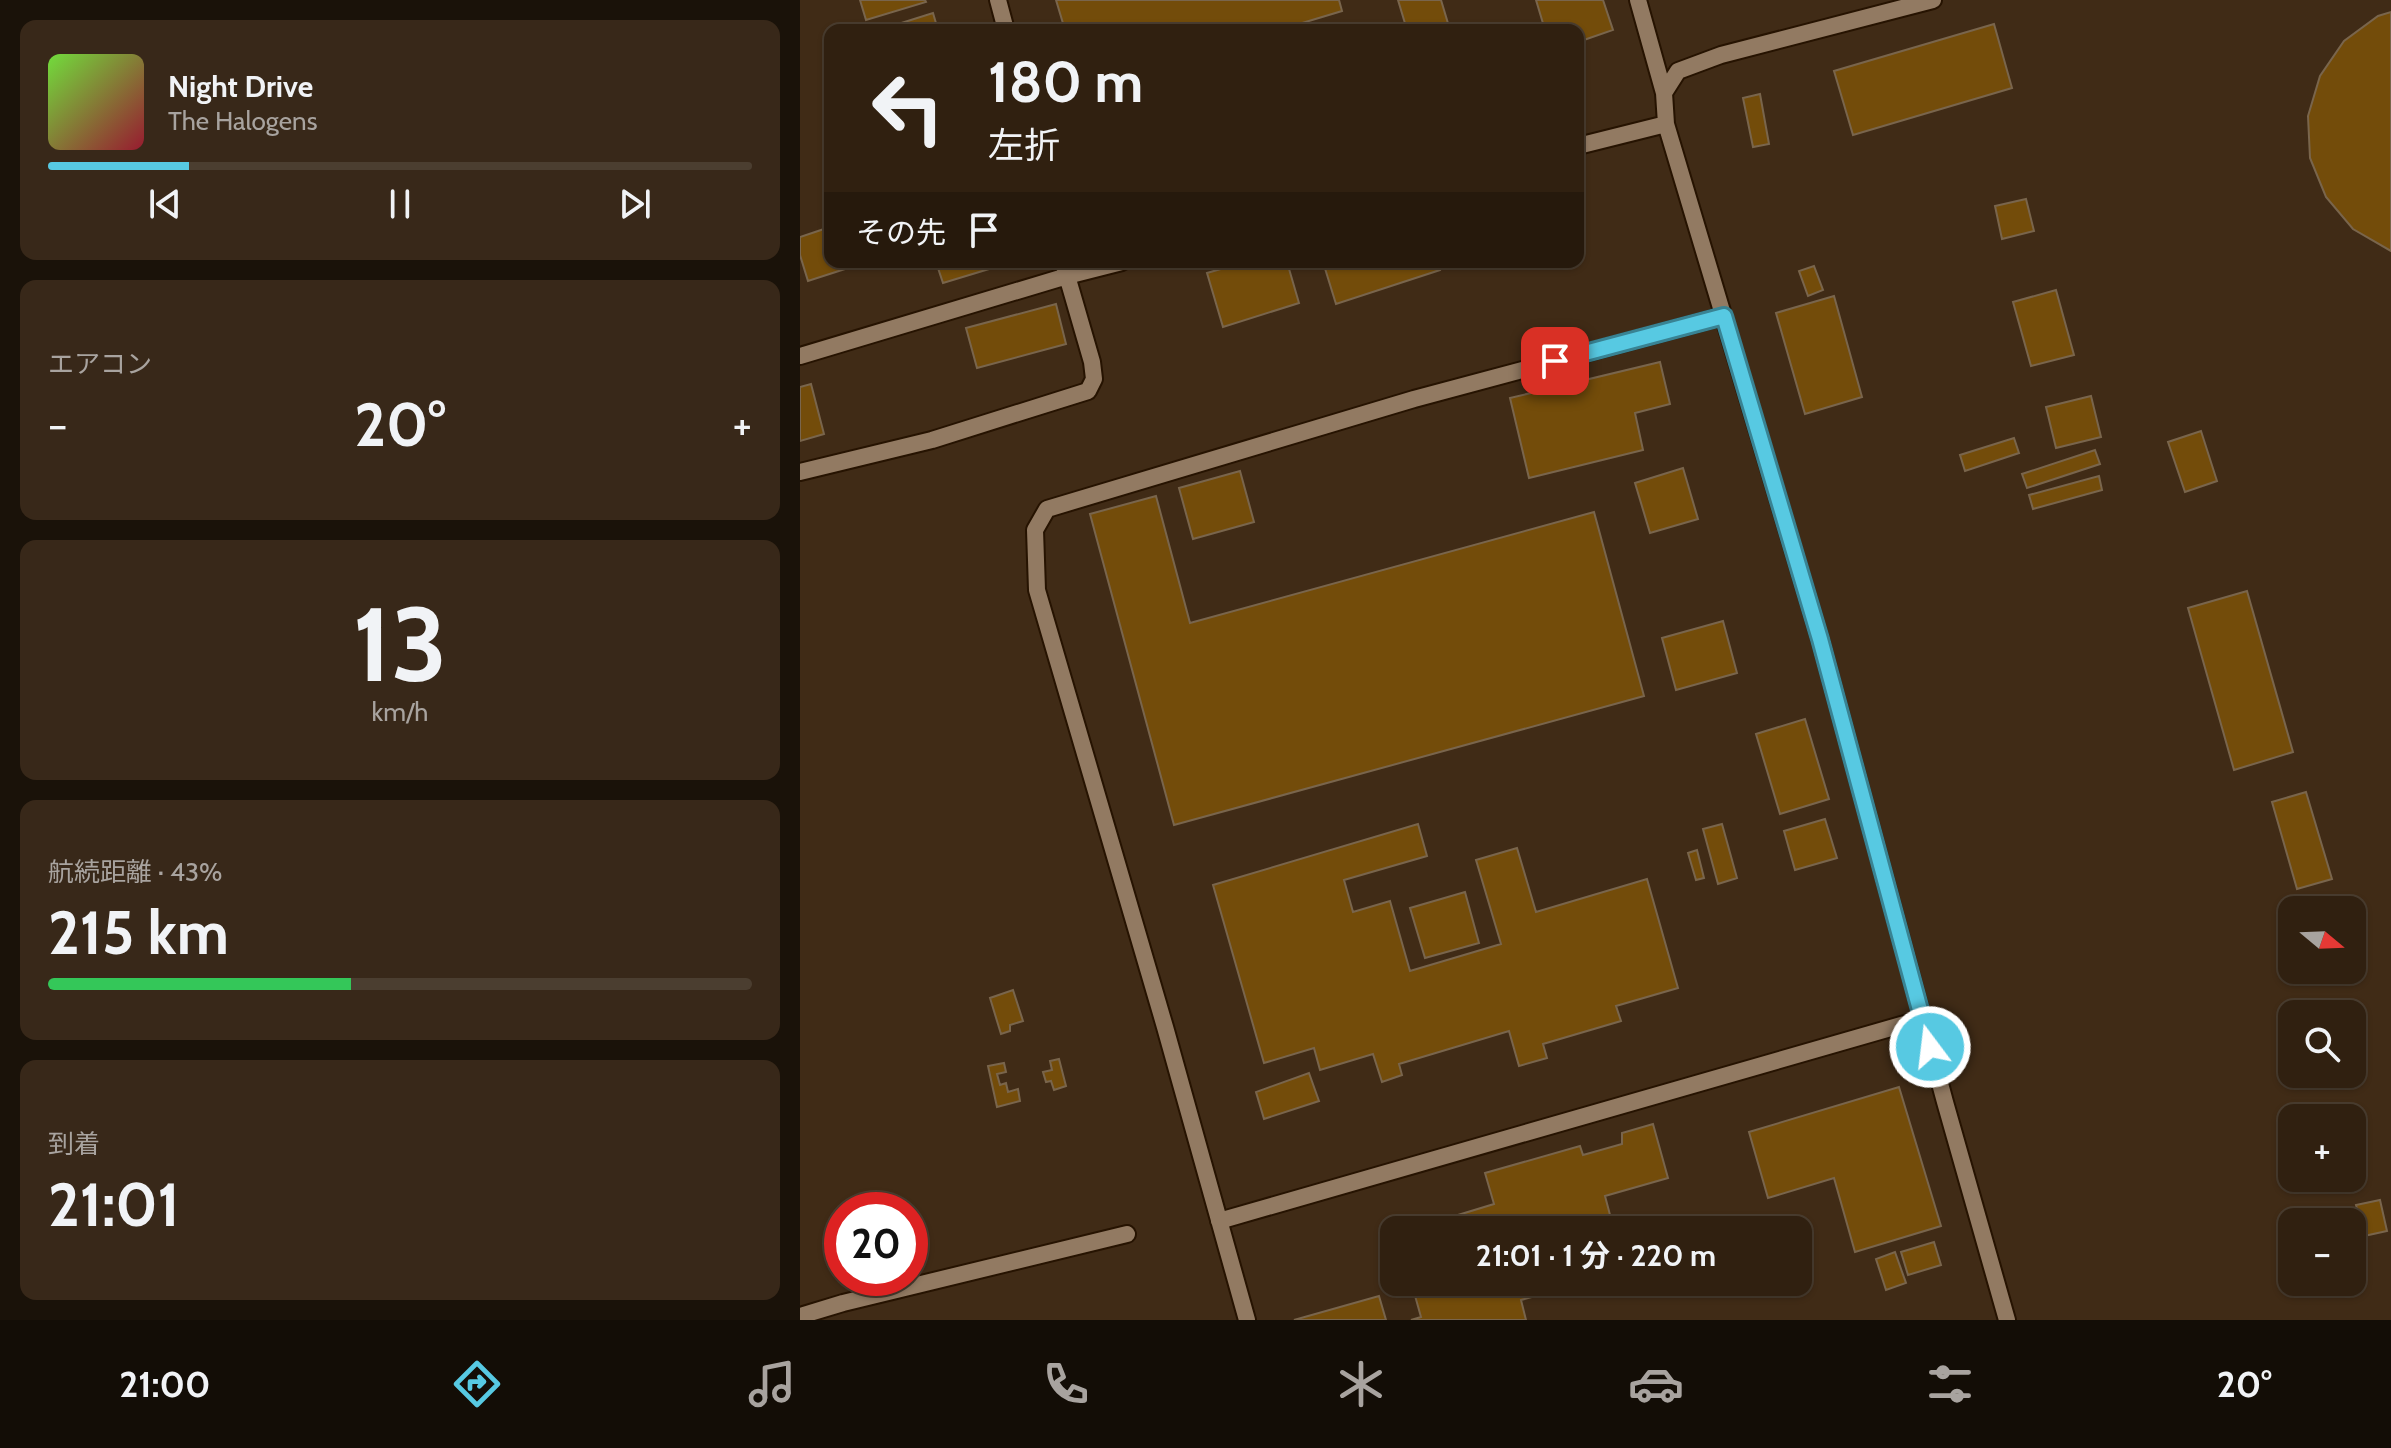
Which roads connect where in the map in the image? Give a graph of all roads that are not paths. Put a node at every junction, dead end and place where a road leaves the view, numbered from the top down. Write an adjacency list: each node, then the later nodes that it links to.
1 (998, 0): 4 (lane)
2 (1638, 0): 5 (lane)
3 (1933, 0): 5 (lane)
4 (1004, 24)
5 (1664, 93): 6 (lane)
6 (1666, 124): 7 (lane); 9 (lane)
7 (1584, 144)
8 (1065, 269): 10 (lane); 11 (lane)
9 (1724, 316): 12 (lane); 13 (lane)
10 (800, 356)
11 (800, 472)
12 (1922, 1019): 13 (lane); 17 (lane)
13 (1219, 1221): 16 (lane)
14 (1127, 1234): 15 (lane)
15 (800, 1316)
16 (1247, 1320)
17 (2007, 1320)

